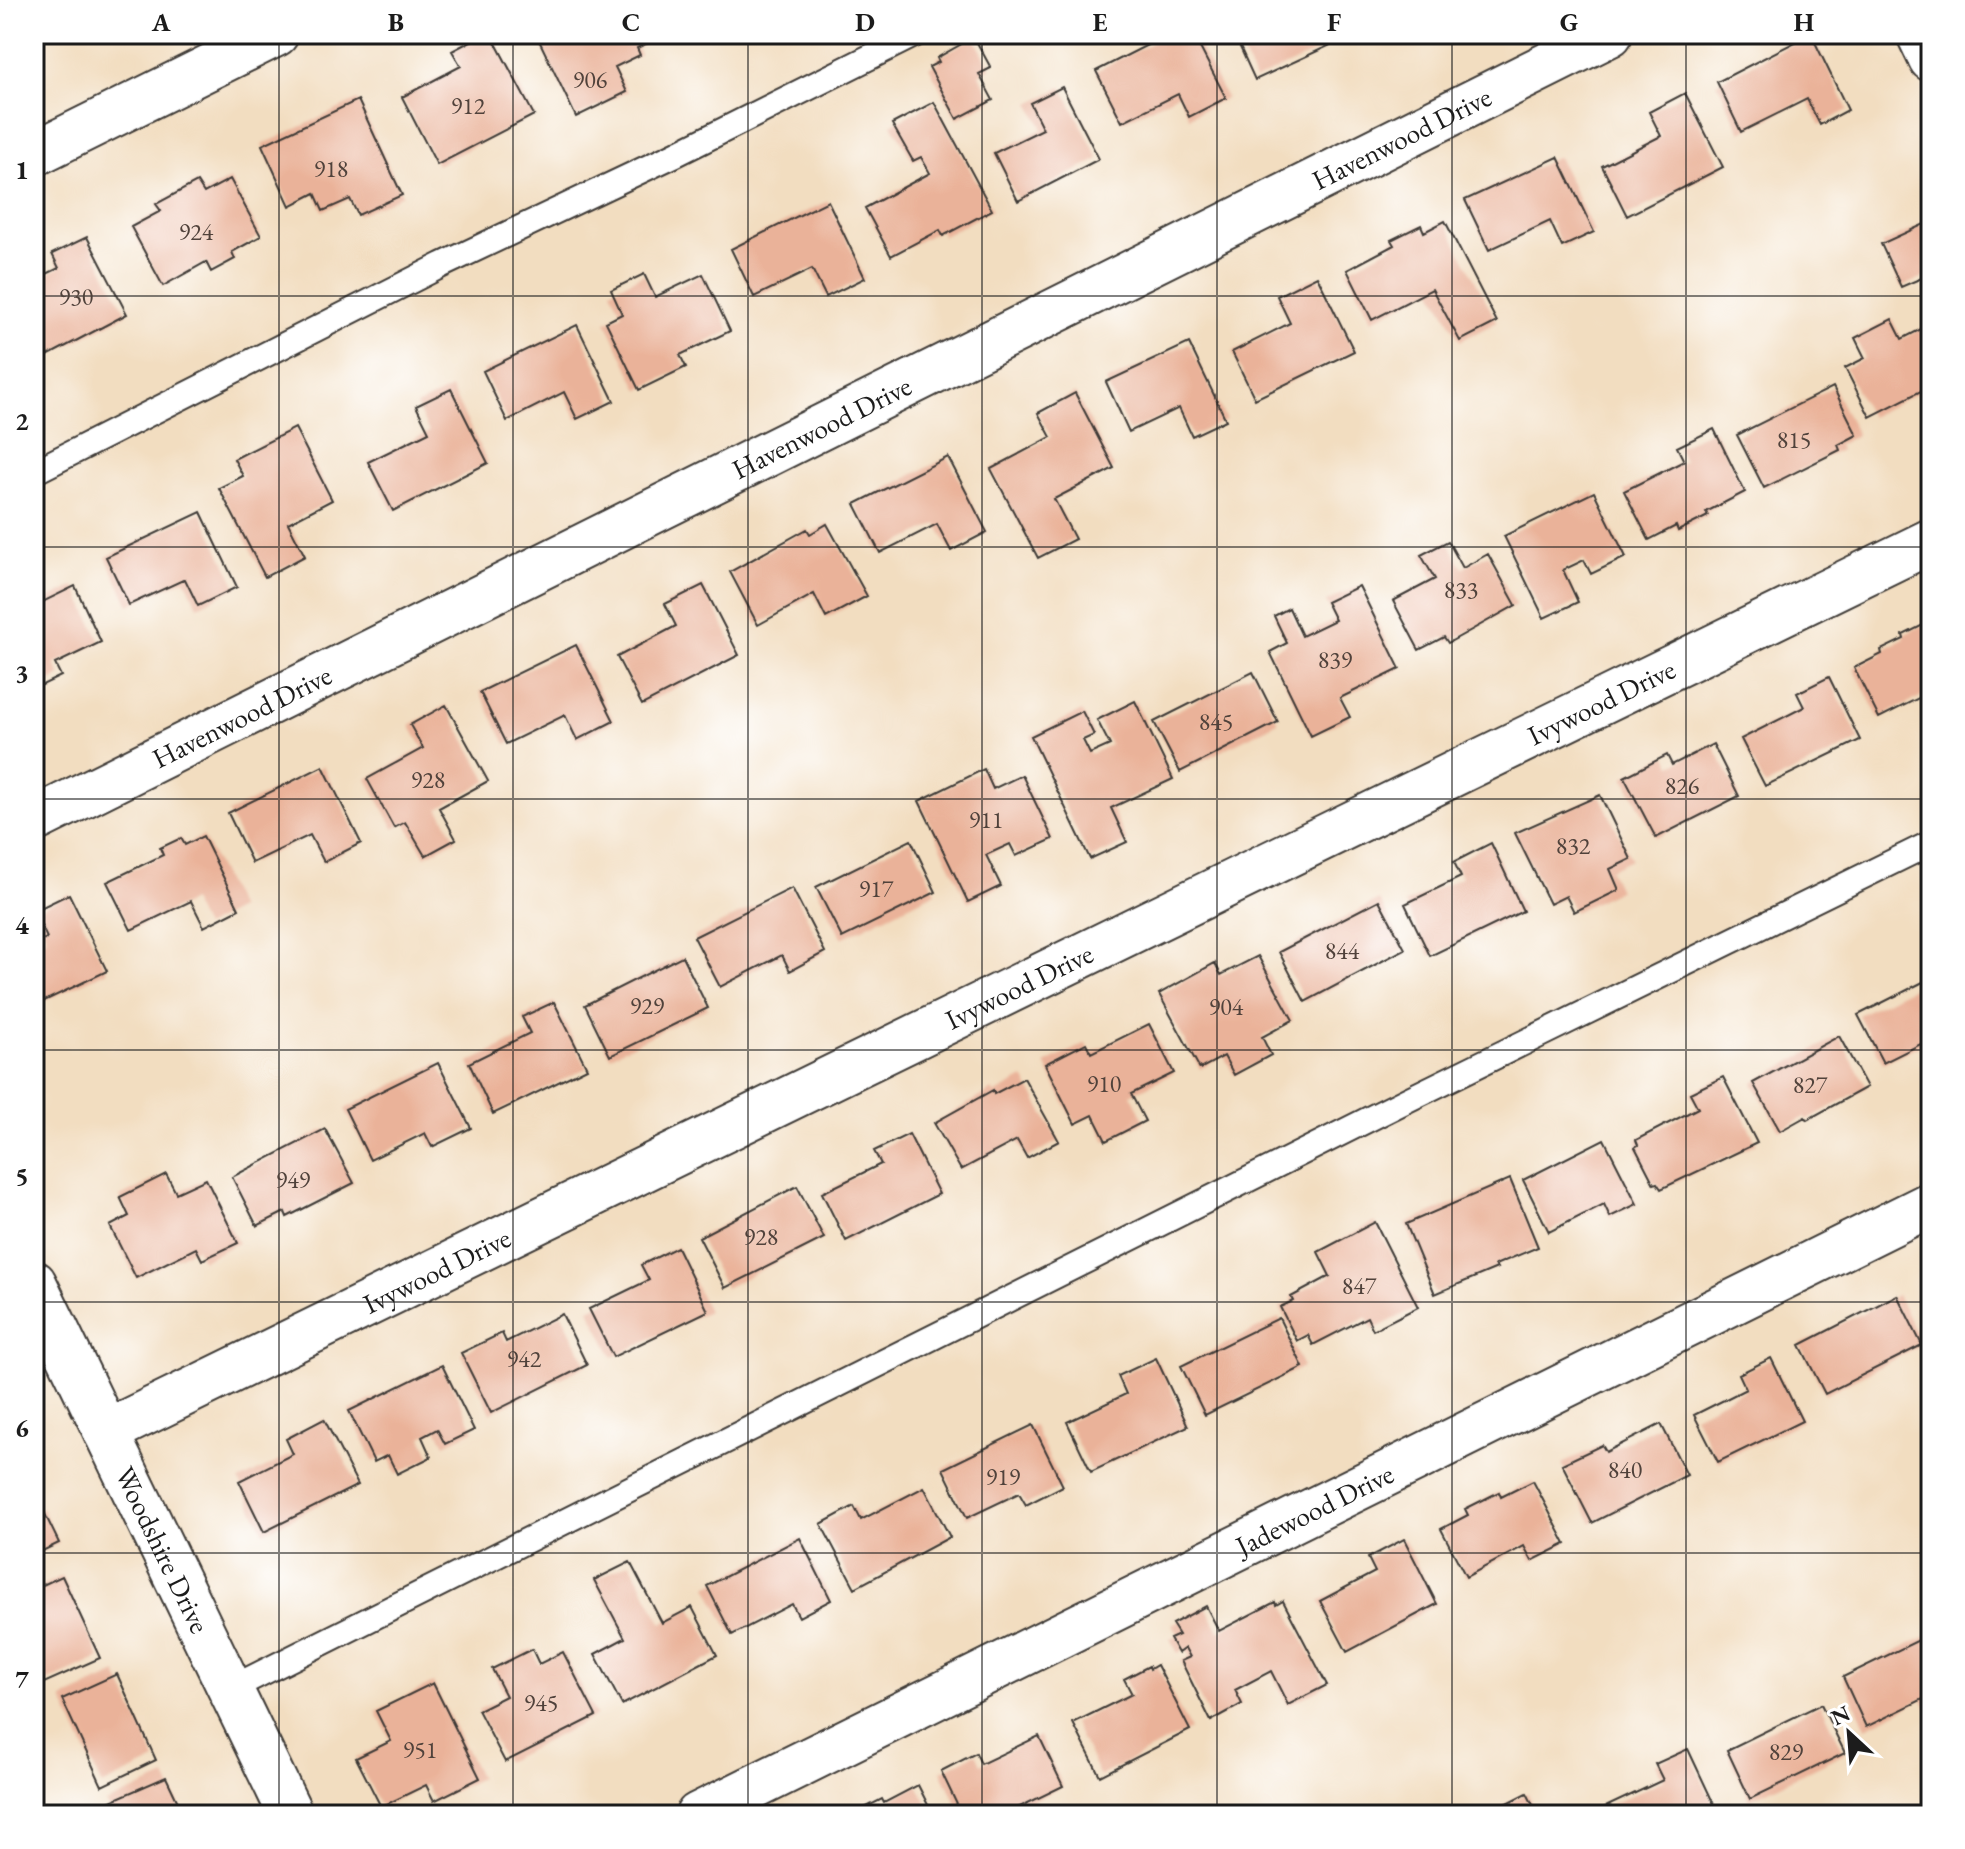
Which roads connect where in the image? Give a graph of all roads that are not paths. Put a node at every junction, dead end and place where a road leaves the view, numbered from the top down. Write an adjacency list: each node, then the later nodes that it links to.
1 (276, 34): 6 (street)
2 (916, 34): 7 (lane)
3 (1610, 34): 9 (street, Havenwood Drive)
4 (1919, 34): 5 (street)
5 (1931, 59)
6 (34, 154)
7 (34, 472)
8 (1931, 541): 13 (street, Ivywood Drive)
9 (34, 820)
10 (1931, 843): 14 (lane)
11 (1931, 1204): 16 (street, Jadewood Drive)
12 (34, 1283): 13 (street, Woodshire Drive)
13 (106, 1432): 14 (street, Woodshire Drive)
14 (230, 1689): 15 (street, Woodshire Drive)
15 (291, 1815)
16 (698, 1815)

